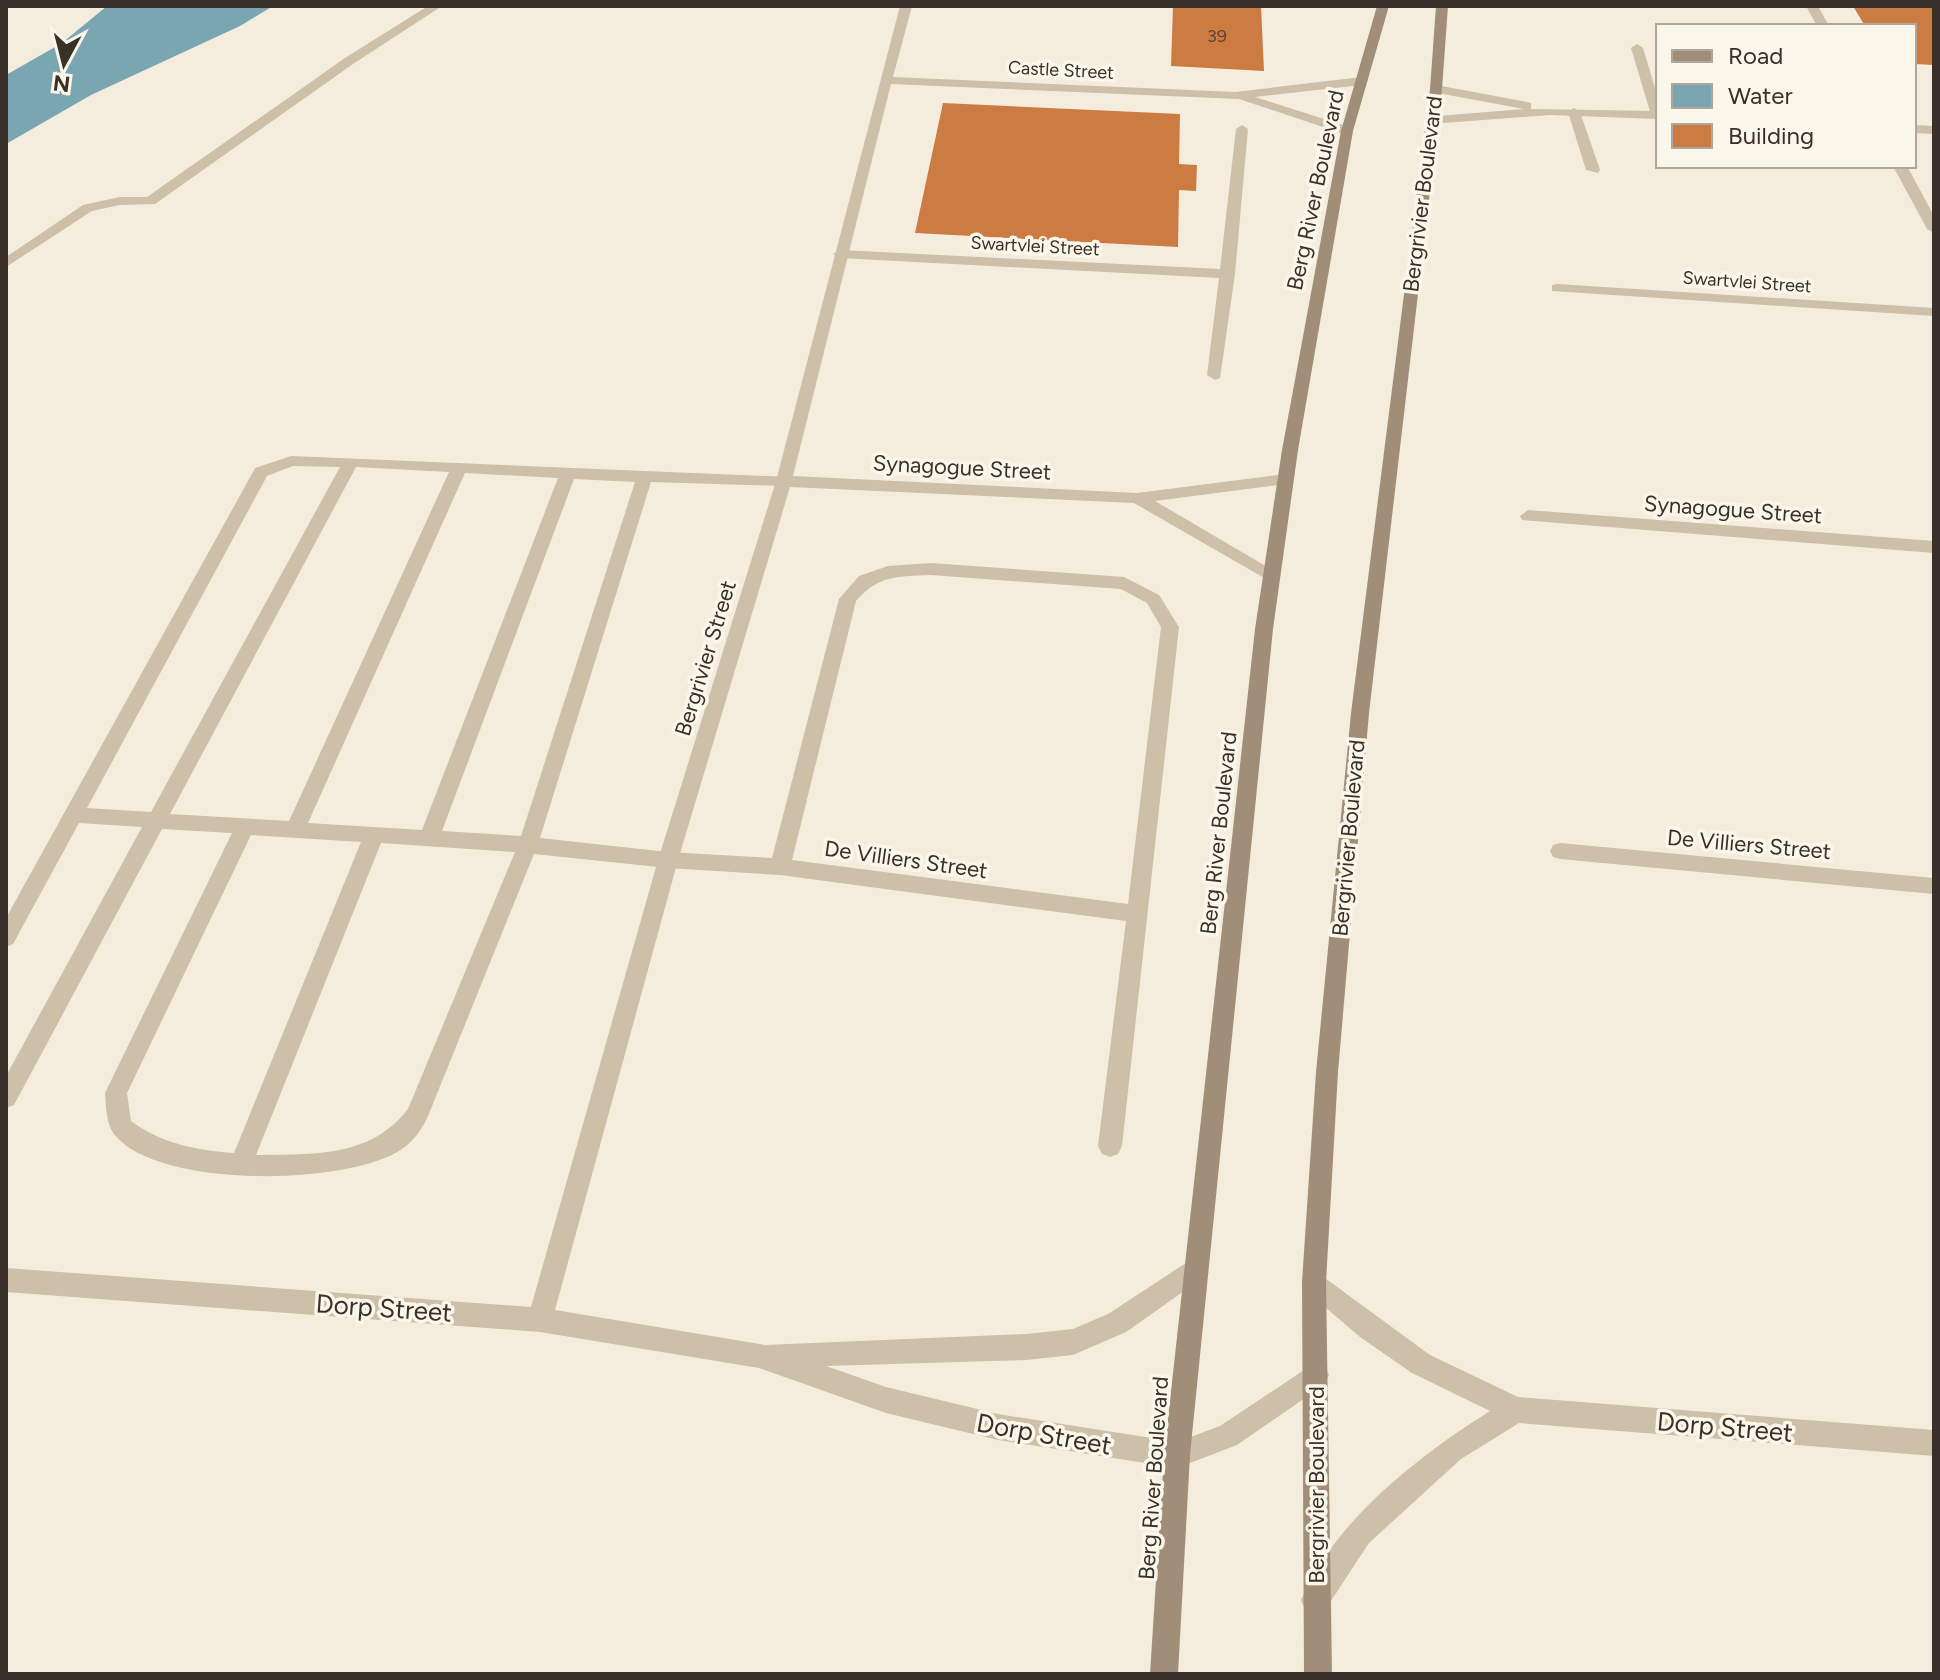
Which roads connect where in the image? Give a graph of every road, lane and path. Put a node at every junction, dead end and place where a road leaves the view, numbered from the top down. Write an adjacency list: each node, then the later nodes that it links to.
1 (436, 6): 23 (street)
2 (906, 6): 8 (street, Bergrivier Street)
3 (1383, 6): 9 (street, Berg River Boulevard)
4 (1442, 6): 10 (street, Bergrivier Boulevard)
5 (1812, 6): 6 (street)
6 (1822, 24)
7 (1637, 48): 12 (street)
8 (885, 80): 11 (street, Castle Street); 22 (street, Bergrivier Street)
9 (1362, 81): 11 (street, Castle Street); 18 (street, Berg River Boulevard)
10 (1436, 89): 13 (street); 16 (street, Bergrivier Boulevard)
11 (1235, 96): 18 (street, Castle Street)
12 (1656, 109)
13 (1550, 111): 14 (street); 16 (street)
14 (1574, 112): 15 (street); 20 (street)
15 (1656, 115)
16 (1430, 120): 56 (street, Bergrivier Boulevard)
17 (1242, 129): 24 (street)
18 (1347, 131): 32 (street, Berg River Boulevard)
19 (1901, 168): 21 (street)
20 (1593, 170)
21 (1934, 229)
22 (840, 254): 24 (street, Swartvlei Street); 33 (street, Bergrivier Street)
23 (6, 263)
24 (1228, 274): 27 (street)
25 (1557, 288): 26 (street, Swartvlei Street)
26 (1934, 312)
27 (1215, 375)
28 (351, 462): 29 (street, Synagogue Street); 38 (street, Synagogue Street); 39 (street)
29 (460, 467): 30 (street, Synagogue Street); 41 (street)
30 (568, 473): 31 (street, Synagogue Street); 43 (street)
31 (645, 477): 33 (street, Synagogue Street); 44 (street)
32 (1286, 479): 34 (street, Synagogue Street); 37 (street, Berg River Boulevard)
33 (784, 481): 34 (street, Synagogue Street); 46 (street, Bergrivier Street)
34 (1137, 498): 37 (street, Synagogue Street)
35 (1528, 516): 36 (street, Synagogue Street)
36 (1934, 547)
37 (1272, 575): 54 (street, Berg River Boulevard)
38 (72, 815): 39 (street, De Villiers Street); 50 (street, Synagogue Street)
39 (156, 821): 40 (street, De Villiers Street); 51 (street)
40 (245, 827): 41 (street, De Villiers Street); 53 (street)
41 (295, 830): 42 (street, De Villiers Street)
42 (374, 835): 43 (street, De Villiers Street); 53 (street)
43 (429, 839): 44 (street, De Villiers Street)
44 (528, 845): 46 (street, De Villiers Street); 53 (street)
45 (1560, 851): 48 (street, De Villiers Street)
46 (668, 860): 47 (street, De Villiers Street); 57 (street, Bergrivier Street)
47 (780, 867): 49 (street, De Villiers Street); 49 (street)
48 (1934, 886)
49 (1137, 914): 52 (street)
50 (6, 938)
51 (6, 1098)
52 (1110, 1146)
53 (241, 1164)
54 (1195, 1269): 58 (street, Dorp Street); 62 (street, Berg River Boulevard)
55 (6, 1280): 57 (street, Dorp Street)
56 (1314, 1282): 59 (street, Bergrivier Boulevard); 60 (street, Dorp Street)
57 (540, 1320): 58 (street, Dorp Street)
58 (759, 1355): 62 (street, Dorp Street)
59 (1316, 1375): 62 (street, Dorp Street); 63 (street, Bergrivier Boulevard)
60 (1516, 1410): 61 (street, Dorp Street); 63 (street)
61 (1934, 1443)
62 (1177, 1455): 64 (street, Berg River Boulevard)
63 (1315, 1600): 65 (street, Bergrivier Boulevard)
64 (1164, 1674)
65 (1318, 1674)

